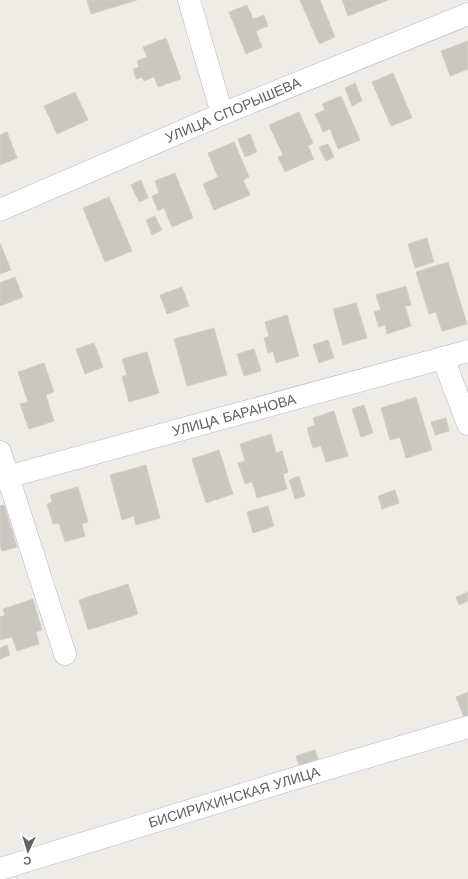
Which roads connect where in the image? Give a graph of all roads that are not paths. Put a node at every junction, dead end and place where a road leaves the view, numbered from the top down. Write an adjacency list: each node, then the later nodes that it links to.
1 (189, 0): 3 (street)
2 (468, 14): 3 (street, УЛИЦА СПОРЫШЕВА)
3 (222, 114): 4 (street, УЛИЦА СПОРЫШЕВА)
4 (0, 210)
5 (468, 351): 6 (street, УЛИЦА БАРАНОВА)
6 (443, 358): 7 (street); 9 (street, УЛИЦА БАРАНОВА)
7 (468, 424)
8 (0, 452): 9 (street)
9 (4, 478): 10 (street)
10 (65, 654)
11 (468, 727): 12 (street, БИСИРИХИНСКАЯ УЛИЦА)
12 (0, 869)

